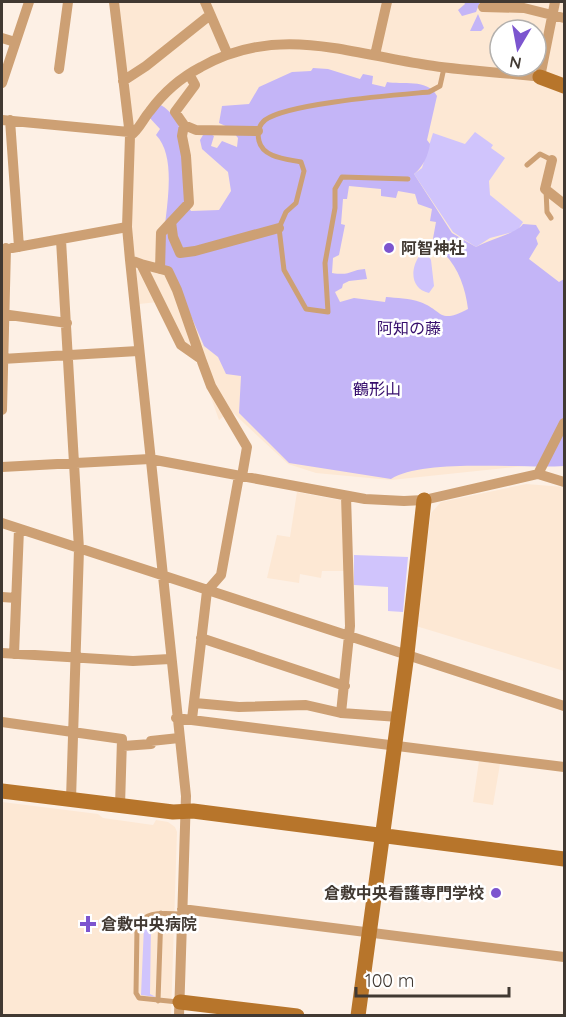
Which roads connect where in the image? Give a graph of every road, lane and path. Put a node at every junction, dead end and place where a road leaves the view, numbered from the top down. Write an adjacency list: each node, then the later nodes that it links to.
1 (29, 2): 13 (street)
2 (68, 2): 17 (street)
3 (114, 2): 21 (street)
4 (205, 2): 9 (street)
5 (387, 2): 15 (street)
6 (555, 2): 8 (street)
7 (483, 7): 8 (street)
8 (551, 13): 10 (street); 11 (street)
9 (210, 15): 14 (street); 21 (street)
10 (564, 18)
11 (548, 30)
12 (2, 38): 13 (street)
13 (15, 42): 22 (street)
14 (227, 53): 15 (street); 19 (street)
15 (375, 55): 16 (street)
16 (444, 68): 18 (street); 26 (lane)
17 (59, 69)
18 (488, 72)
19 (189, 74): 25 (street); 27 (street)
20 (543, 78): 23 (street)
21 (123, 81): 27 (street)
22 (2, 83)
23 (564, 86)
24 (6, 120): 27 (street); 30 (street)
25 (183, 125): 26 (street); 35 (street)
26 (258, 131): 37 (lane)
27 (129, 134): 36 (street)
28 (552, 160): 29 (lane); 32 (street)
29 (526, 165)
30 (7, 174): 39 (street)
31 (408, 179): 37 (lane)
32 (545, 189): 33 (street); 34 (lane)
33 (564, 204)
34 (551, 218)
35 (171, 222): 37 (street); 42 (street)
36 (127, 227): 38 (street); 41 (street)
37 (279, 228)
38 (61, 240): 39 (street); 44 (street)
39 (19, 247): 40 (street)
40 (4, 248): 43 (street)
41 (135, 262): 42 (street); 45 (street); 48 (street)
42 (160, 269): 48 (street)
43 (3, 314): 44 (street); 47 (street)
44 (67, 323): 46 (street)
45 (138, 351): 46 (street); 51 (street)
46 (69, 355): 47 (street); 52 (street)
47 (2, 359): 49 (street)
48 (201, 359): 55 (street)
49 (2, 410)
50 (564, 423): 54 (street)
51 (150, 459): 52 (street); 55 (street); 62 (street)
52 (75, 461): 53 (street); 61 (street)
53 (2, 467)
54 (538, 474): 56 (street); 58 (street)
55 (240, 476): 57 (street); 63 (street)
56 (564, 482)
57 (346, 495): 58 (street); 66 (street)
58 (424, 500): 70 (street)
59 (2, 523): 60 (street)
60 (19, 529): 61 (street); 65 (street)
61 (79, 549): 62 (street); 71 (street)
62 (161, 576): 63 (street); 72 (street)
63 (207, 591): 66 (street); 67 (street)
64 (2, 597): 65 (street)
65 (16, 598): 69 (street)
66 (350, 636): 70 (street); 73 (street)
67 (201, 639): 73 (street); 74 (street)
68 (2, 653): 69 (street)
69 (14, 654): 71 (street)
70 (407, 654): 75 (street); 77 (street)
71 (76, 658): 72 (street); 81 (street)
72 (170, 659): 78 (street)
73 (345, 686): 76 (street)
74 (195, 703): 76 (street); 79 (street)
75 (564, 706)
76 (341, 713): 77 (street)
77 (399, 717): 84 (street)
78 (176, 718): 79 (street); 82 (street)
79 (192, 719): 84 (street)
80 (2, 722): 81 (street)
81 (73, 732): 83 (street); 87 (street)
82 (179, 738): 83 (street); 89 (street)
83 (123, 746): 88 (street)
84 (395, 746): 85 (street); 90 (street)
85 (564, 767)
86 (2, 791): 87 (street)
87 (71, 799): 88 (street)
88 (120, 806): 89 (street)
89 (185, 811): 90 (street); 92 (street)
90 (382, 835): 91 (street); 94 (street)
91 (564, 859)
92 (182, 912): 93 (lane); 94 (street); 97 (street)
93 (161, 913): 96 (lane); 96 (lane)
94 (370, 932): 95 (street); 99 (street)
95 (564, 957)
96 (158, 1001): 97 (lane)
97 (179, 1009): 98 (street)
98 (297, 1016)
99 (358, 1016)

